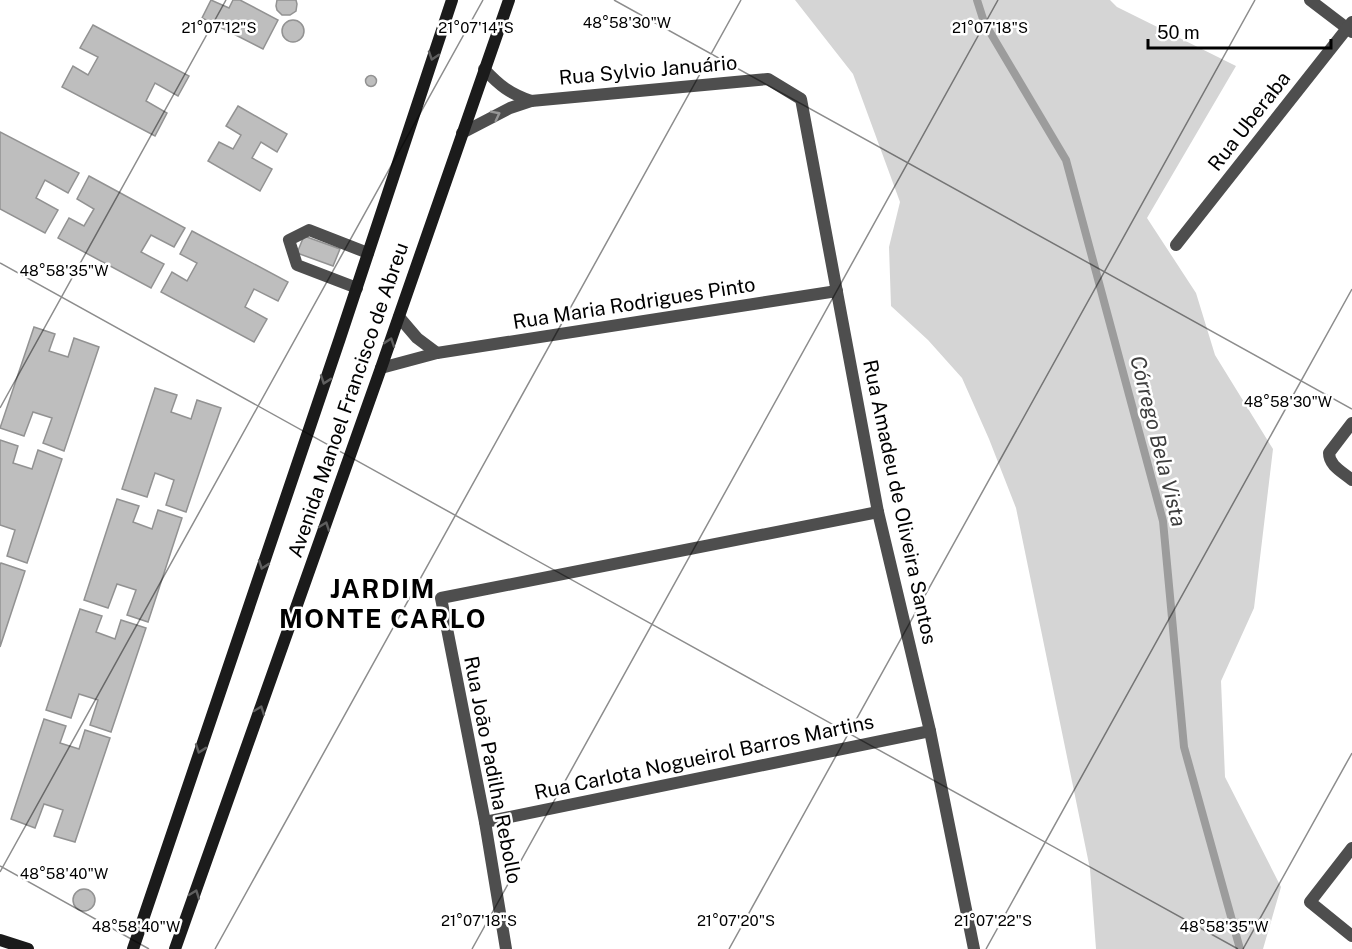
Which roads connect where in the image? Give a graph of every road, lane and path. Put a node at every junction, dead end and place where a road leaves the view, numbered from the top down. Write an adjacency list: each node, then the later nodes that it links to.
1 (452, 0): 10 (main road, Avenida Manoel Francisco de Abreu, one-way to 10)
2 (509, 0): 5 (main road, Avenida Manoel Francisco de Abreu)
3 (1310, 0): 4 (street)
4 (1350, 27): 9 (street, Rua Uberaba)
5 (484, 69): 7 (street); 8 (main road, Avenida Manoel Francisco de Abreu)
6 (768, 78): 7 (street, Rua Sylvio Januário); 12 (street, Rua Amadeu de Oliveira Santos)
7 (531, 101): 8 (street, Rua Sylvio Januário, one-way to 7)
8 (462, 133): 13 (main road, Avenida Manoel Francisco de Abreu)
9 (1176, 245)
10 (368, 253): 11 (main road, Avenida Manoel Francisco de Abreu); 11 (street)
11 (357, 288): 25 (main road, Avenida Manoel Francisco de Abreu, one-way to 25)
12 (837, 291): 14 (street, Rua Maria Rodrigues Pinto); 18 (street, Rua Amadeu de Oliveira Santos)
13 (399, 316): 14 (street); 15 (main road, Avenida Manoel Francisco de Abreu, one-way to 13)
14 (436, 353): 15 (street, Rua Maria Rodrigues Pinto)
15 (381, 368): 26 (main road, Avenida Manoel Francisco de Abreu, one-way to 15)
16 (1352, 423): 17 (street)
17 (1352, 480)
18 (878, 512): 19 (street, Rua Amadeu de Oliveira Santos); 20 (street, Rua João Padilha Rebollo)
19 (930, 730): 20 (street, Rua Carlota Nogueirol Barros Martins); 28 (street, Rua Amadeu de Oliveira Santos)
20 (484, 822): 27 (street, Rua João Padilha Rebollo)
21 (1352, 848): 22 (street)
22 (1352, 936)
23 (0, 940): 24 (main road)
24 (28, 949)
25 (132, 949)
26 (175, 949)
27 (506, 949)
28 (974, 949)

